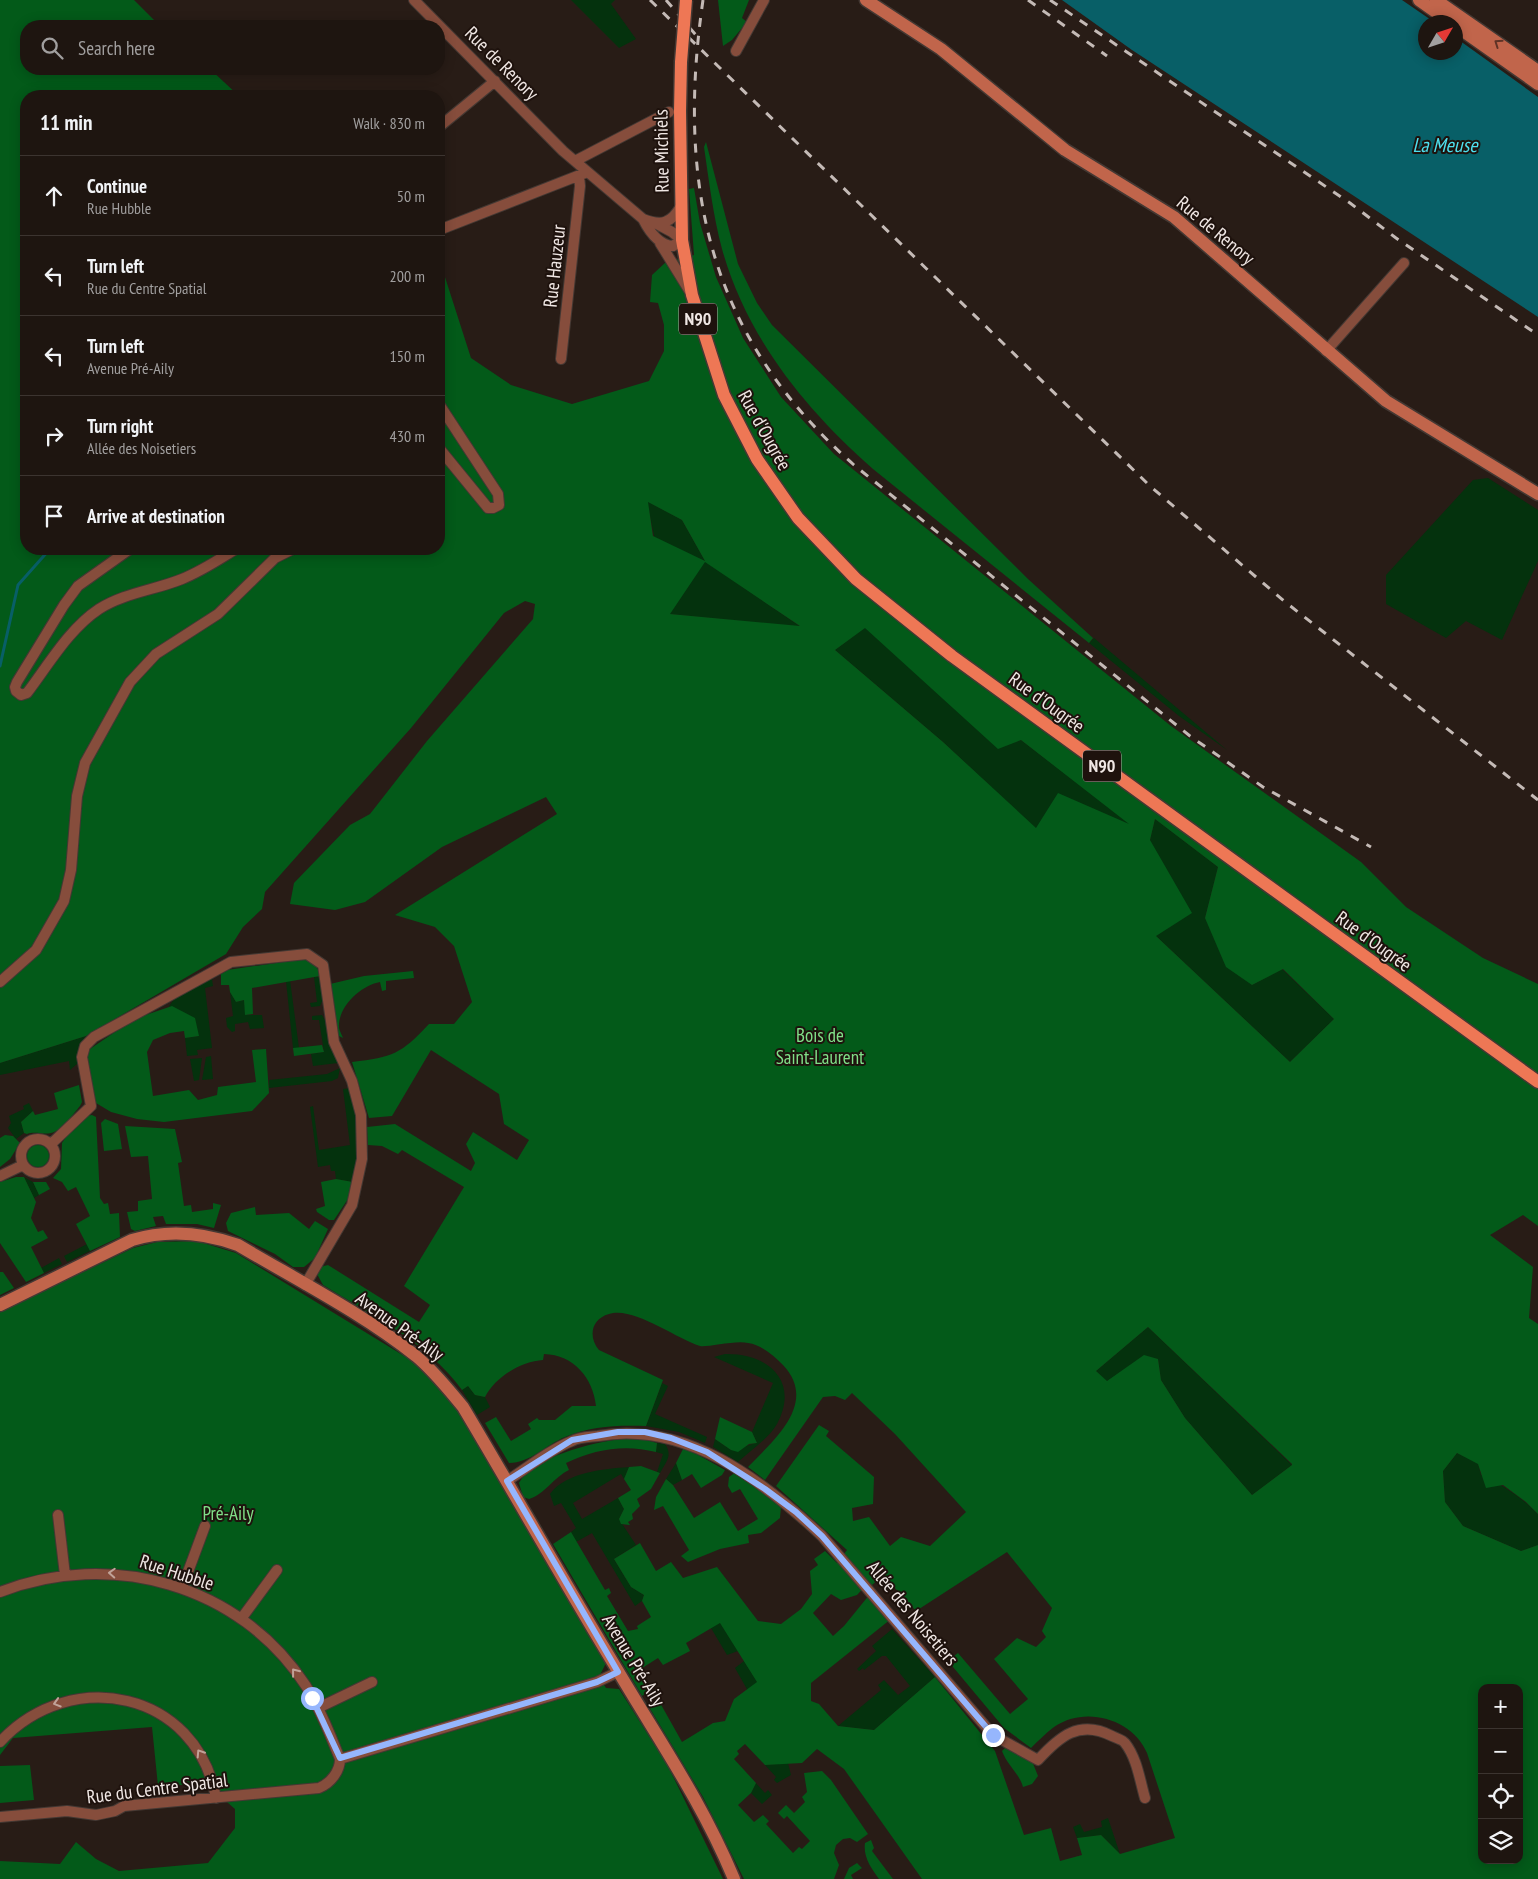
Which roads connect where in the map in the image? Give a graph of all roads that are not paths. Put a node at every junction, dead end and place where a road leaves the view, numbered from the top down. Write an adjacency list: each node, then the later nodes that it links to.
1 (414, 0): 8 (street, Rue de Renory)
2 (686, 0): 20 (main road, Rue Michiels / N90, bridge)
3 (764, 0): 11 (street)
4 (866, 0): 28 (street, Rue de Renory)
5 (1419, 0): 7 (street)
6 (1436, 0): 12 (street, one-way to 6)
7 (1440, 15)
8 (434, 20)
9 (445, 31): 13 (street, Rue de Renory)
10 (1463, 31): 14 (street)
11 (736, 51)
12 (1538, 71)
13 (495, 81): 16 (street); 17 (street, Rue de Renory)
14 (1538, 84)
15 (669, 112): 18 (street)
16 (445, 122)
17 (564, 151): 18 (street, Rue d'Ougrée)
18 (575, 161): 19 (street, Rue d'Ougrée)
19 (583, 174): 21 (street, Rue d'Ougrée); 23 (street); 29 (street, Rue Hauzeur)
20 (681, 206): 22 (street); 25 (main road, Rue Michiels / N90)
21 (643, 219): 22 (street, Rue d'Ougrée); 24 (street, Rue d'Ougrée)
22 (656, 224): 25 (street, Rue d'Ougrée)
23 (445, 228)
24 (656, 238): 25 (street); 27 (street, Rue d'Ougrée)
25 (682, 240): 27 (main road, Rue d'Ougrée / N90)
26 (1404, 263): 28 (street)
27 (692, 295): 37 (main road, Rue d'Ougrée / N90)
28 (1326, 351): 32 (street, Rue de Renory)
29 (561, 359)
30 (445, 413): 31 (street)
31 (445, 455)
32 (1538, 494)
33 (122, 555): 34 (street)
34 (226, 555)
35 (281, 555): 36 (street)
36 (0, 982)
37 (1538, 1082)
38 (51, 1144): 39 (street); 39 (street); 41 (street)
39 (23, 1165): 40 (street)
40 (0, 1176)
41 (305, 1285): 42 (street, Avenue Pré-Aily); 43 (street, Avenue Pré-Aily)
42 (0, 1305)
43 (507, 1481): 51 (street, Avenue Pré-Aily); 57 (street, Allée des Noisetiers)
44 (58, 1515): 47 (street)
45 (205, 1526): 48 (street)
46 (277, 1570): 50 (street)
47 (65, 1575): 48 (street, Rue Hubble, one-way to 47); 49 (street, Rue Hubble)
48 (182, 1588): 50 (street, Rue Hubble)
49 (0, 1592)
50 (241, 1619): 53 (street, Rue Hubble, one-way to 50)
51 (618, 1672): 55 (street); 59 (street, Avenue Pré-Aily)
52 (372, 1682): 53 (street)
53 (318, 1708): 55 (street, Rue Hubble)
54 (0, 1742): 56 (street, one-way to 54)
55 (340, 1758): 56 (street, Rue du Centre Spatial)
56 (216, 1798): 58 (street, Rue du Centre Spatial)
57 (1145, 1798)
58 (0, 1817)
59 (734, 1879)

